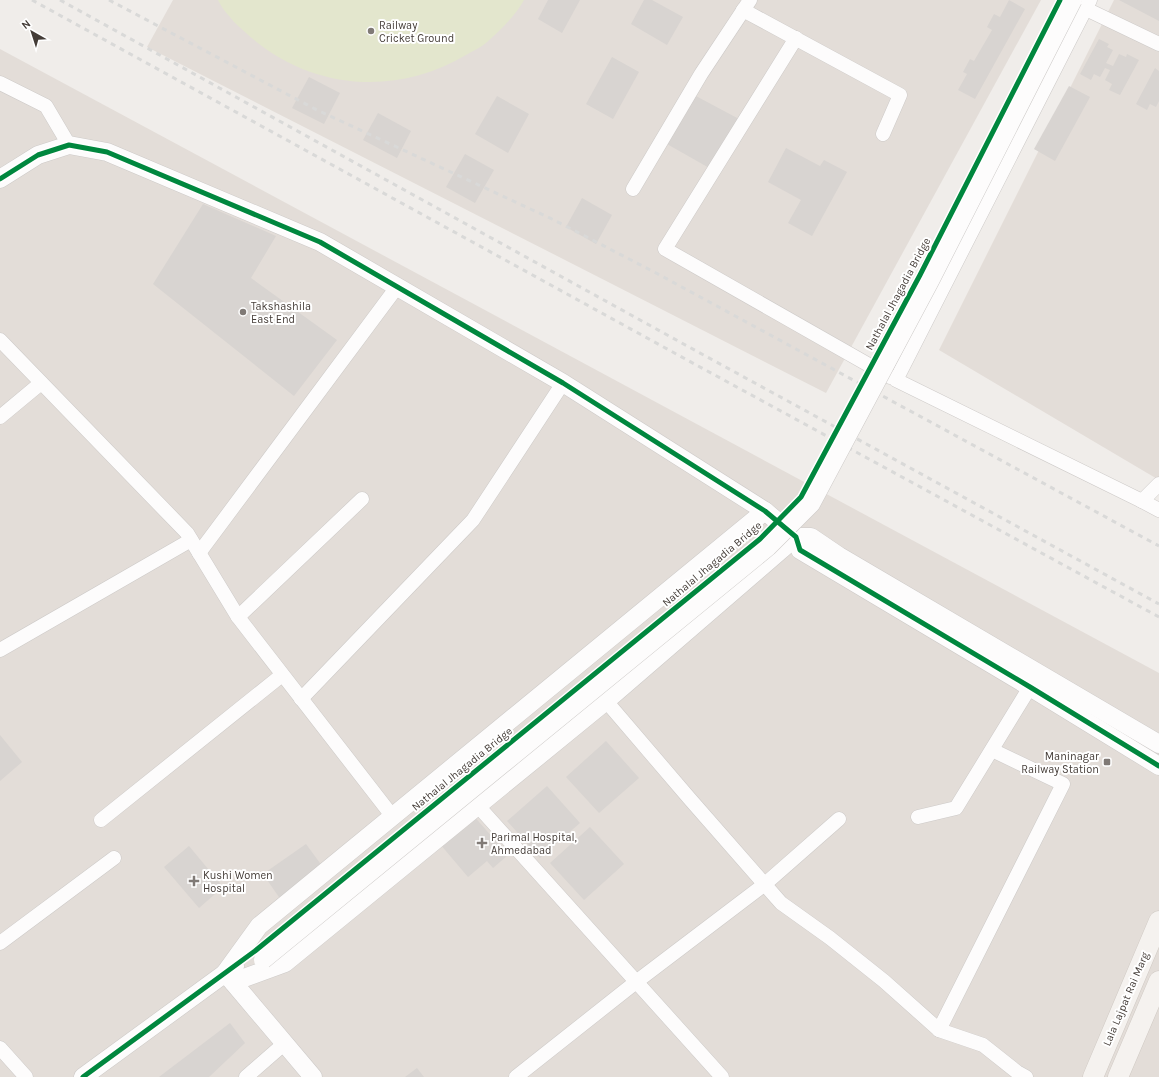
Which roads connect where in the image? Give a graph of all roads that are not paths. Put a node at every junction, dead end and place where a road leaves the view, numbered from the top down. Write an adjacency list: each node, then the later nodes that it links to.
1 (1060, 0): 43 (street, Nathalal Jhagadia Bridge)
2 (1083, 3): 5 (street); 13 (street); 43 (street, Nathalal Jhagadia Bridge, bridge)
3 (746, 5): 4 (street); 10 (street)
4 (796, 38): 7 (street); 13 (street)
5 (1159, 44)
6 (0, 83): 8 (street)
7 (883, 134)
8 (69, 145): 9 (street); 11 (street)
9 (0, 178)
10 (633, 189)
11 (397, 287): 15 (street); 24 (street)
12 (0, 340): 14 (street)
13 (896, 380): 19 (street)
14 (41, 383): 16 (street); 23 (street)
15 (563, 384): 21 (street); 29 (street)
16 (0, 416)
17 (1159, 484): 19 (street)
18 (362, 499): 25 (street)
19 (1142, 500): 20 (street)
20 (1159, 510)
21 (766, 511): 22 (street); 35 (street)
22 (796, 537): 28 (street); 30 (street); 31 (street)
23 (191, 540): 24 (street); 26 (street)
24 (199, 553): 25 (street)
25 (238, 617): 27 (street)
26 (0, 650)
27 (282, 675): 29 (street); 38 (street)
28 (1030, 687): 32 (street); 33 (street)
29 (301, 699): 35 (street)
30 (606, 701): 34 (street); 40 (street)
31 (1159, 744)
32 (992, 750): 36 (street); 47 (street)
33 (1159, 766)
34 (478, 806): 44 (street); 46 (street)
35 (393, 817): 44 (street)
36 (918, 817)
37 (839, 819): 40 (street)
38 (101, 820)
39 (114, 858): 42 (street)
40 (765, 884): 46 (street); 47 (street)
41 (1159, 921): 57 (main road, Lala Lajpat Rai Marg)
42 (0, 943)
43 (259, 956): 44 (street)
44 (229, 978): 48 (street); 51 (street)
45 (1159, 981): 58 (main road)
46 (636, 982): 54 (street); 55 (street)
47 (939, 1030): 56 (street)
48 (285, 1043): 52 (street); 53 (street)
49 (0, 1048): 50 (street)
50 (26, 1077)
51 (83, 1077)
52 (246, 1077)
53 (313, 1077)
54 (516, 1077)
55 (722, 1077)
56 (1026, 1077)
57 (1093, 1077)
58 (1118, 1077)

